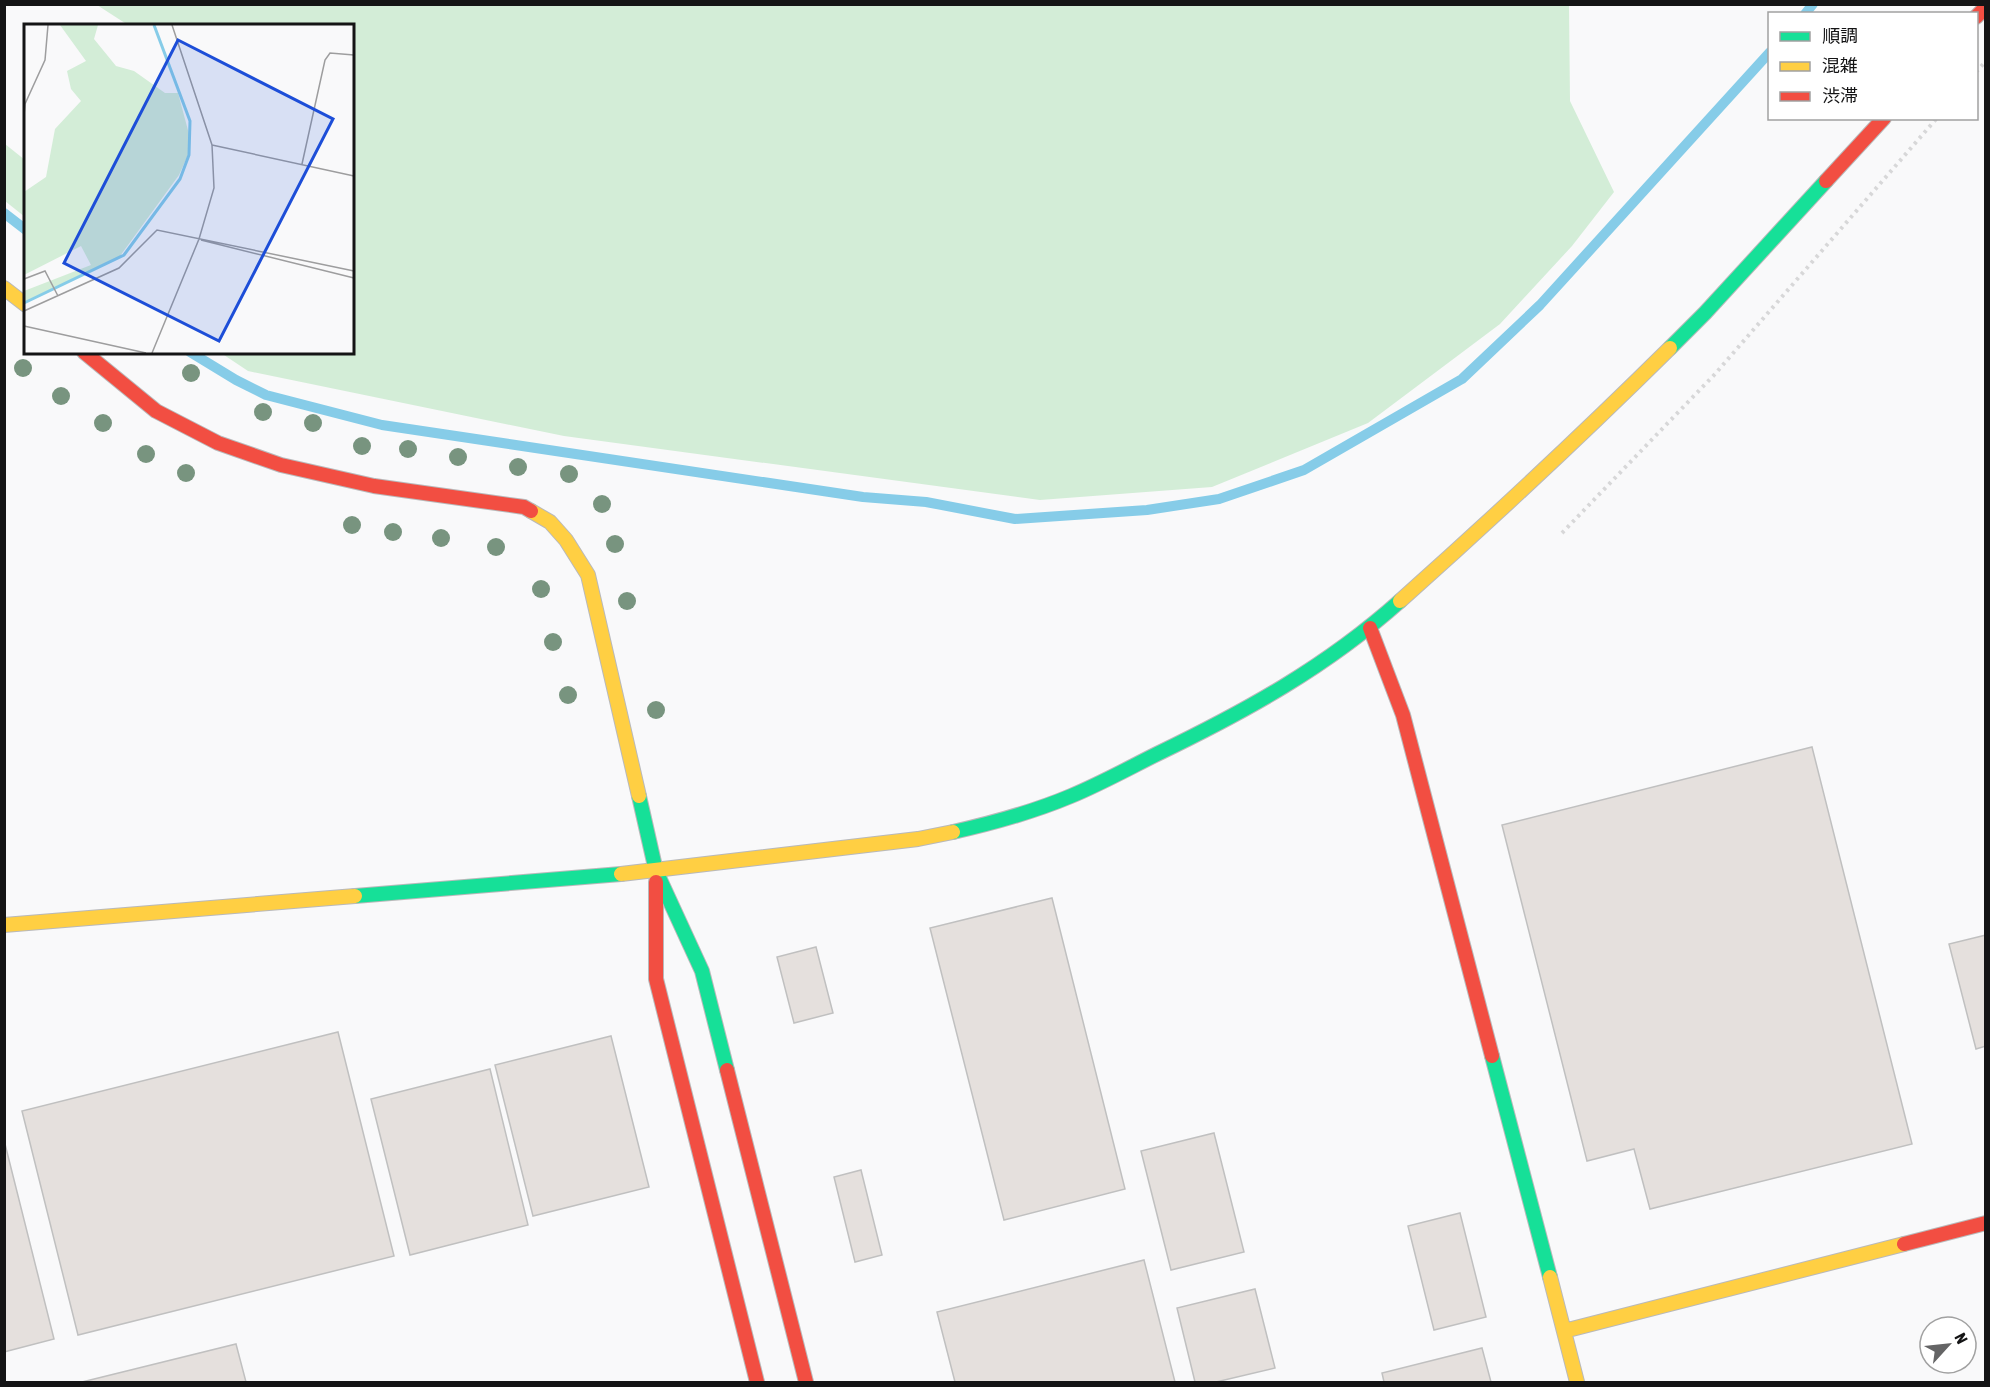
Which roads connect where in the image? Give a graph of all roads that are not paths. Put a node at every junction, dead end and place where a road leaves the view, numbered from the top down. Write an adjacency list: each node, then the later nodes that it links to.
1 (1882, 120): 5 (street)
2 (4, 288): 3 (street)
3 (24, 303)
4 (86, 354): 6 (street)
5 (1371, 628): 6 (street); 9 (street)
6 (656, 871): 7 (street); 10 (street); 11 (street)
7 (4, 925)
8 (1986, 1222): 9 (street)
9 (1564, 1331): 12 (street)
10 (757, 1383)
11 (806, 1383)
12 (1577, 1383)

